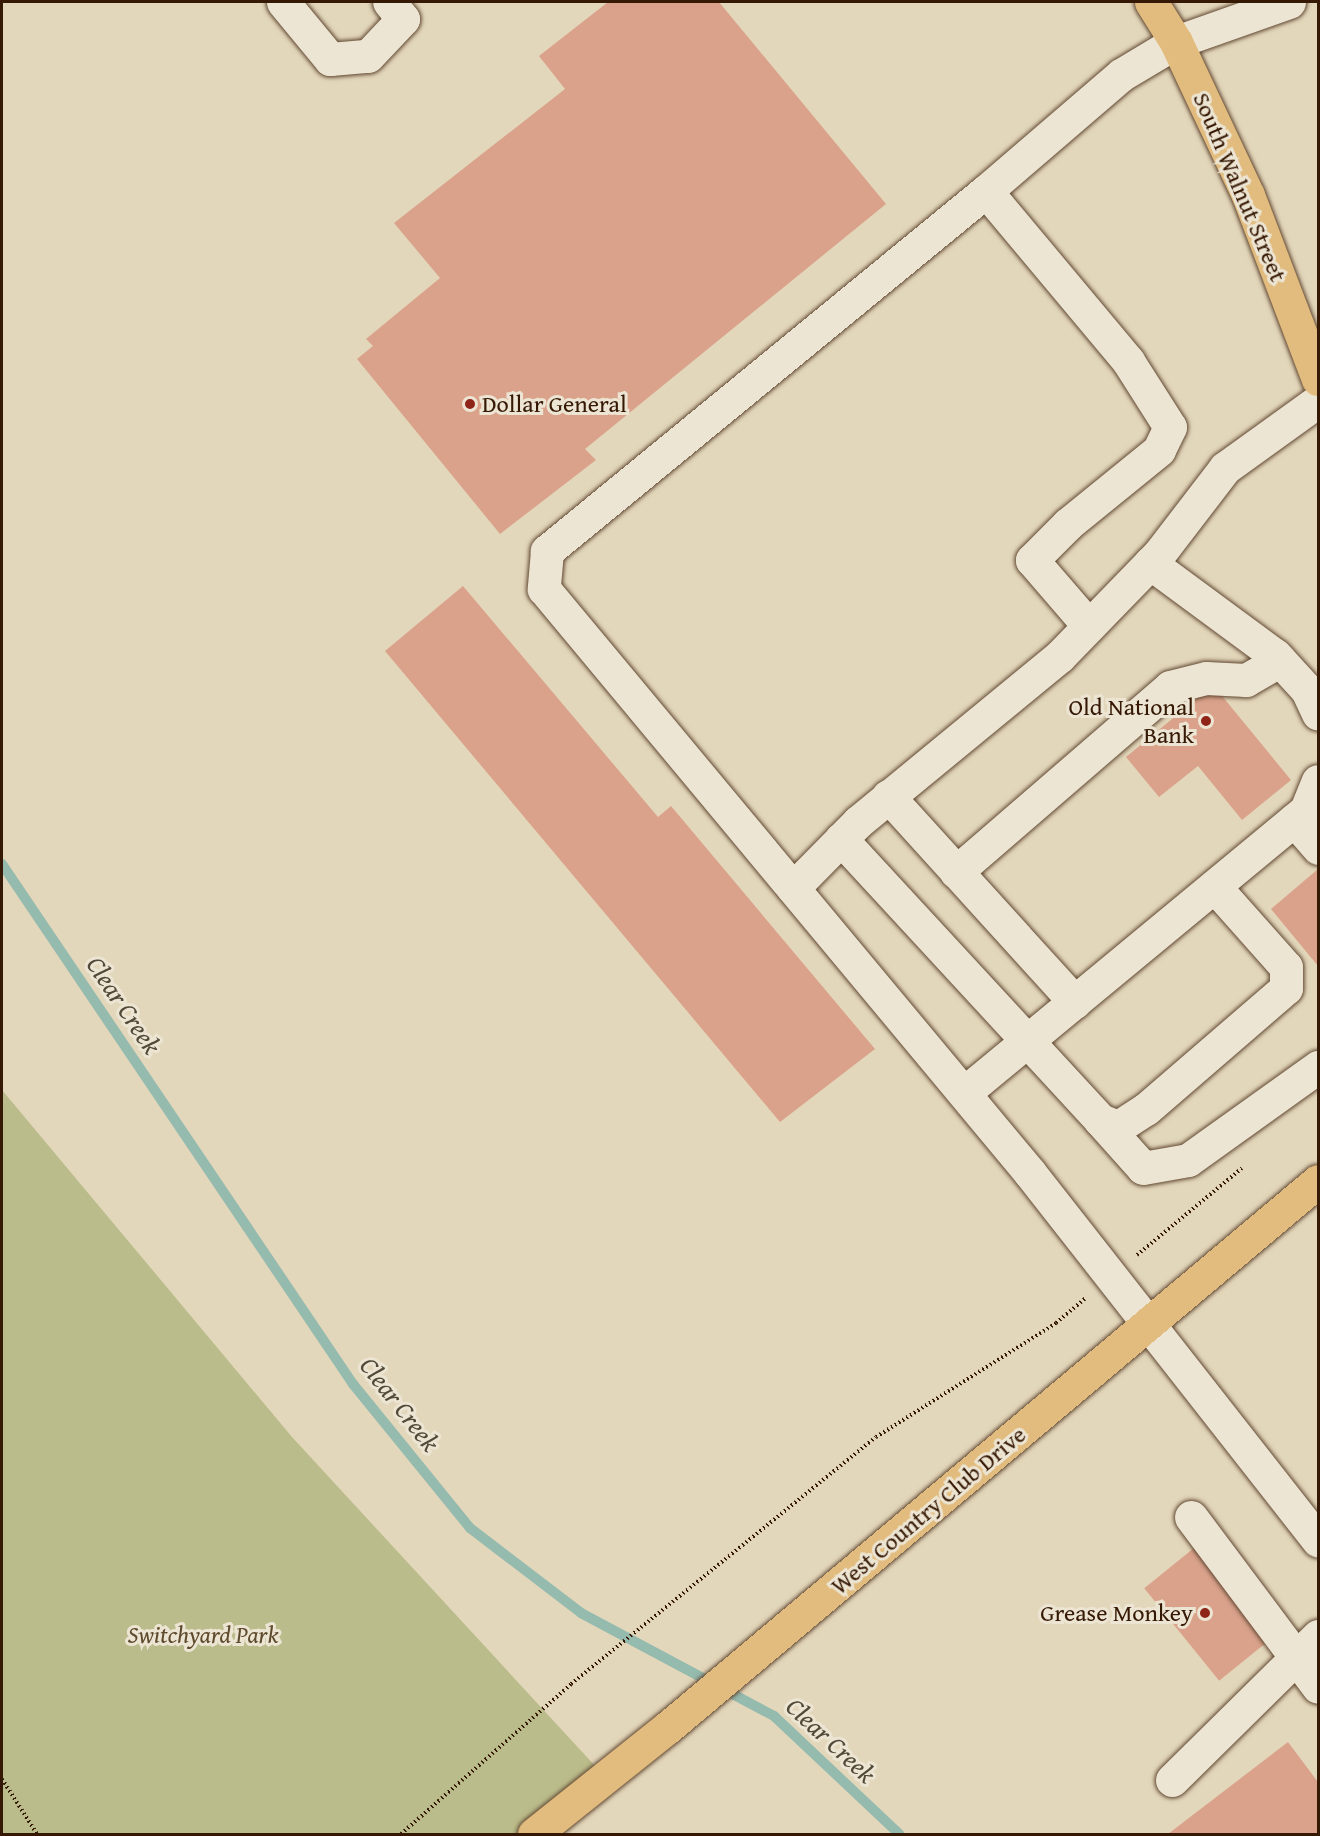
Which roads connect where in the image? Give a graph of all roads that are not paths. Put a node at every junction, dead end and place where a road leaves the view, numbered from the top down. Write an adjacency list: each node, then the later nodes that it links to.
1 (283, 2): 2 (street)
2 (389, 2)
3 (1151, 2): 5 (main road, South Walnut Street)
4 (1289, 2): 5 (street)
5 (1176, 42): 6 (street); 7 (main road, South Walnut Street)
6 (986, 191): 10 (street); 20 (street)
7 (1318, 379)
8 (1318, 401): 9 (street)
9 (1150, 563): 10 (street); 11 (street)
10 (1089, 626): 14 (street)
11 (1280, 660): 12 (street); 18 (street)
12 (1318, 714)
13 (1318, 781): 15 (street)
14 (888, 796): 16 (street); 18 (street)
15 (1294, 820): 17 (street); 19 (street)
16 (841, 839): 20 (street); 22 (street)
17 (1318, 848)
18 (956, 872): 21 (street)
19 (1214, 886): 21 (street); 25 (street)
20 (793, 888): 24 (street)
21 (1075, 1002): 22 (street)
22 (1028, 1040): 24 (street); 25 (street)
23 (1318, 1067): 25 (street)
24 (964, 1093): 27 (street)
25 (1100, 1120)
26 (1318, 1181): 27 (main road, West Country Club Drive)
27 (1147, 1325): 29 (street); 33 (main road, West Country Club Drive)
28 (1191, 1517): 30 (street)
29 (1318, 1540)
30 (1308, 1647): 31 (street); 32 (street)
31 (1318, 1687)
32 (1172, 1780)
33 (534, 1834)

